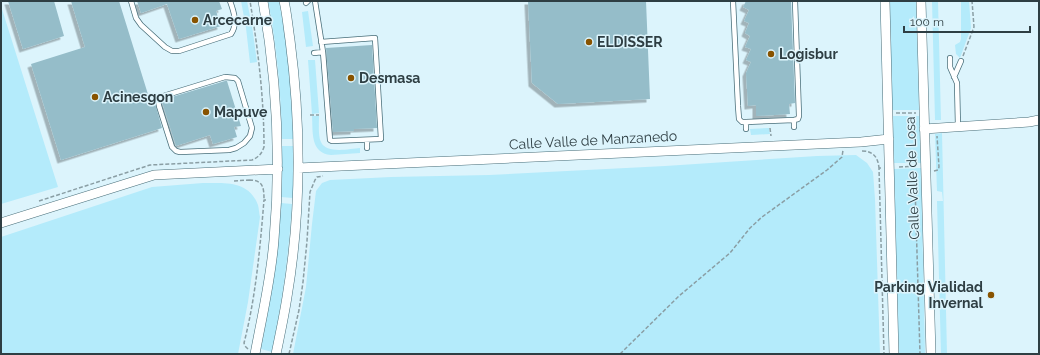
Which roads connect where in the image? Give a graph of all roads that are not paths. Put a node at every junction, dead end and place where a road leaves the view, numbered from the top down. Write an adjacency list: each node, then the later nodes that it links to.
1 (130, 1): 2 (lane)
2 (230, 1)
3 (263, 1): 28 (street)
4 (284, 1): 27 (street)
5 (315, 1): 10 (lane)
6 (733, 1): 18 (lane)
7 (795, 1): 16 (lane)
8 (885, 1): 23 (street, Calle Valle de Losa)
9 (921, 1): 22 (street, Calle Valle de Losa)
10 (321, 42): 11 (lane); 24 (lane)
11 (323, 52): 12 (lane); 24 (lane)
12 (314, 53)
13 (950, 58): 15 (lane)
14 (961, 61): 15 (lane)
15 (954, 77): 20 (lane)
16 (794, 120): 18 (lane); 19 (lane)
17 (1039, 120): 20 (street)
18 (746, 122): 21 (lane)
19 (794, 127)
20 (958, 127): 22 (street)
21 (746, 129)
22 (924, 129): 33 (street, Calle Valle de Losa)
23 (889, 139): 27 (street, Calle Valle de Manzanedo); 32 (street, Calle Valle de Losa)
24 (367, 140): 25 (lane)
25 (367, 148)
26 (189, 154): 26 (lane)
27 (298, 168): 31 (street)
28 (278, 169): 29 (street); 30 (street)
29 (1, 223)
30 (255, 354)
31 (276, 354)
32 (894, 354)
33 (931, 354)

